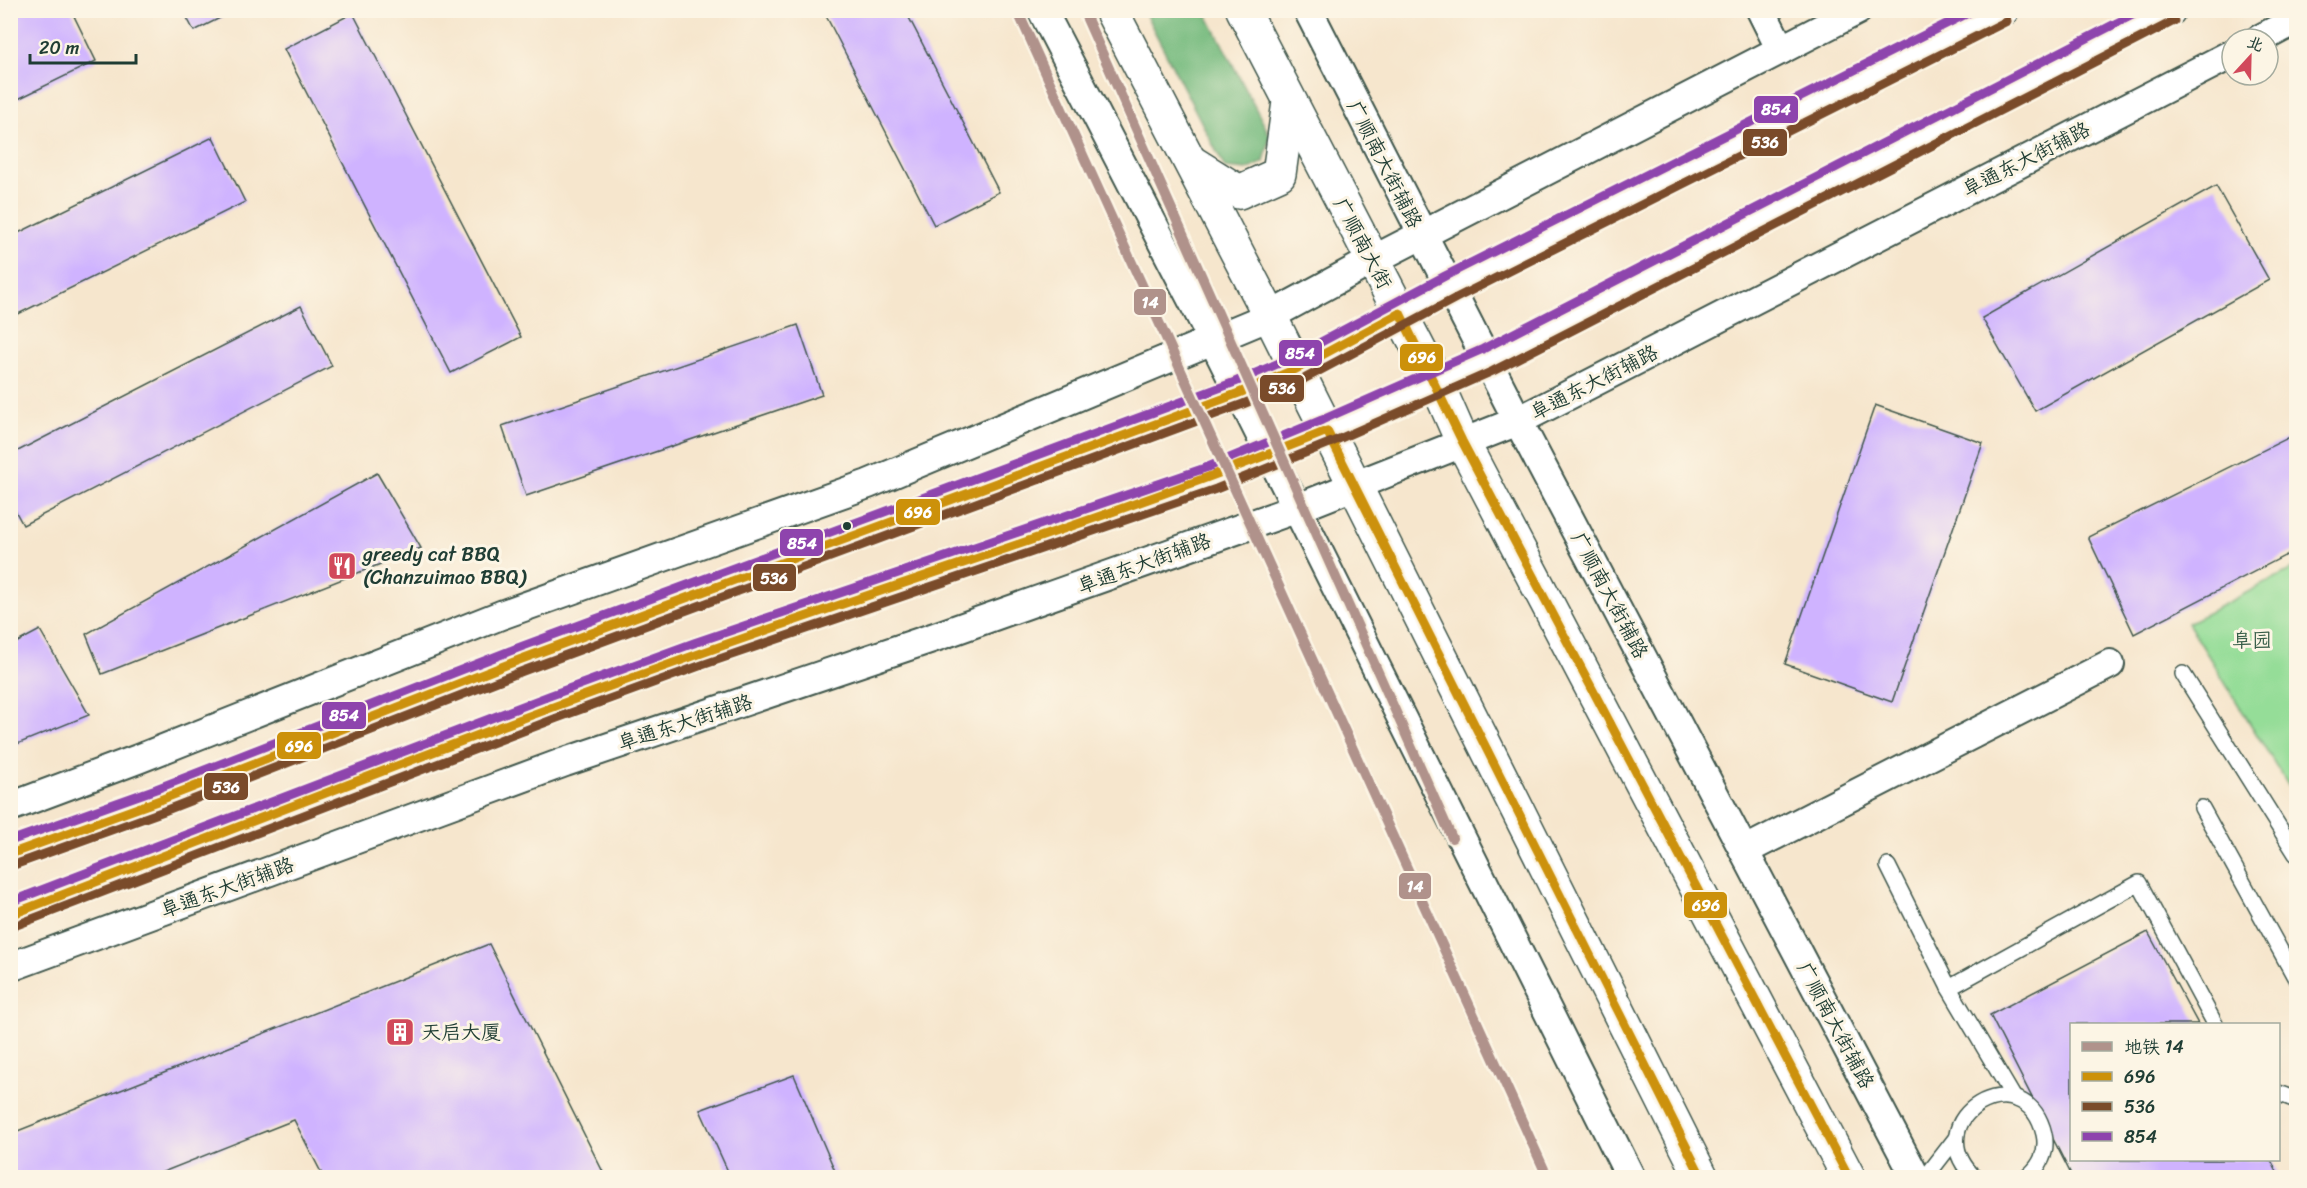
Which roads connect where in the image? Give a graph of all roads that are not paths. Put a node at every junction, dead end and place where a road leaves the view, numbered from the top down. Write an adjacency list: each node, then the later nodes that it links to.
1 (1042, 10): 20 (street)
2 (1111, 10): 14 (main road)
3 (1243, 10): 13 (main road, 广顺南大街)
4 (1308, 10): 15 (street, 广顺南大街辅路)
5 (1761, 10): 11 (street)
6 (1858, 10): 11 (street)
7 (2002, 10): 17 (main road)
8 (2169, 10): 21 (main road)
9 (2296, 20): 10 (street)
10 (2280, 28)
11 (1781, 50): 15 (street)
12 (2220, 60): 25 (street, 阜通东大街辅路)
13 (1289, 102): 14 (main road); 16 (main road, 广顺南大街)
14 (1189, 161): 19 (main road)
15 (1422, 237): 16 (street); 17 (street, 广顺南大街辅路)
16 (1373, 260): 18 (main road, 广顺南大街); 19 (street)
17 (1450, 287): 18 (main road); 21 (street, 广顺南大街辅路)
18 (1400, 313): 22 (main road); 23 (main road, 广顺南大街)
19 (1270, 316): 20 (street); 22 (main road)
20 (1214, 340): 24 (street); 33 (street)
21 (1488, 360): 23 (main road); 25 (street, 广顺南大街辅路)
22 (1296, 369): 24 (main road); 26 (main road)
23 (1437, 384): 26 (main road); 27 (main road, 广顺南大街)
24 (1239, 393): 28 (street); 36 (main road)
25 (1518, 421): 27 (street, 阜通东大街辅路); 35 (street, 广顺南大街辅路)
26 (1328, 431): 28 (main road); 29 (main road)
27 (1462, 441): 29 (street, 阜通东大街辅路); 50 (main road, 广顺南大街)
28 (1270, 454): 30 (street); 39 (main road)
29 (1355, 487): 30 (street, 阜通东大街辅路); 49 (main road)
30 (1298, 508): 40 (street, 阜通东大街辅路); 48 (street)
31 (2110, 664): 35 (street)
32 (2183, 674): 37 (lane)
33 (10, 807)
34 (2202, 808): 41 (lane)
35 (1744, 850): 51 (street, 广顺南大街辅路)
36 (10, 854)
37 (2296, 854)
38 (1888, 866): 42 (lane)
39 (10, 915)
40 (10, 967)
41 (2296, 979)
42 (1949, 988): 43 (lane); 45 (lane)
43 (2214, 1023)
44 (2280, 1094): 46 (lane)
45 (2014, 1098): 47 (lane); 54 (lane)
46 (2296, 1100)
47 (1956, 1138): 52 (lane); 53 (lane)
48 (1631, 1178)
49 (1702, 1178)
50 (1849, 1178)
51 (1916, 1178)
52 (1925, 1178)
53 (1975, 1178)
54 (2026, 1178)

